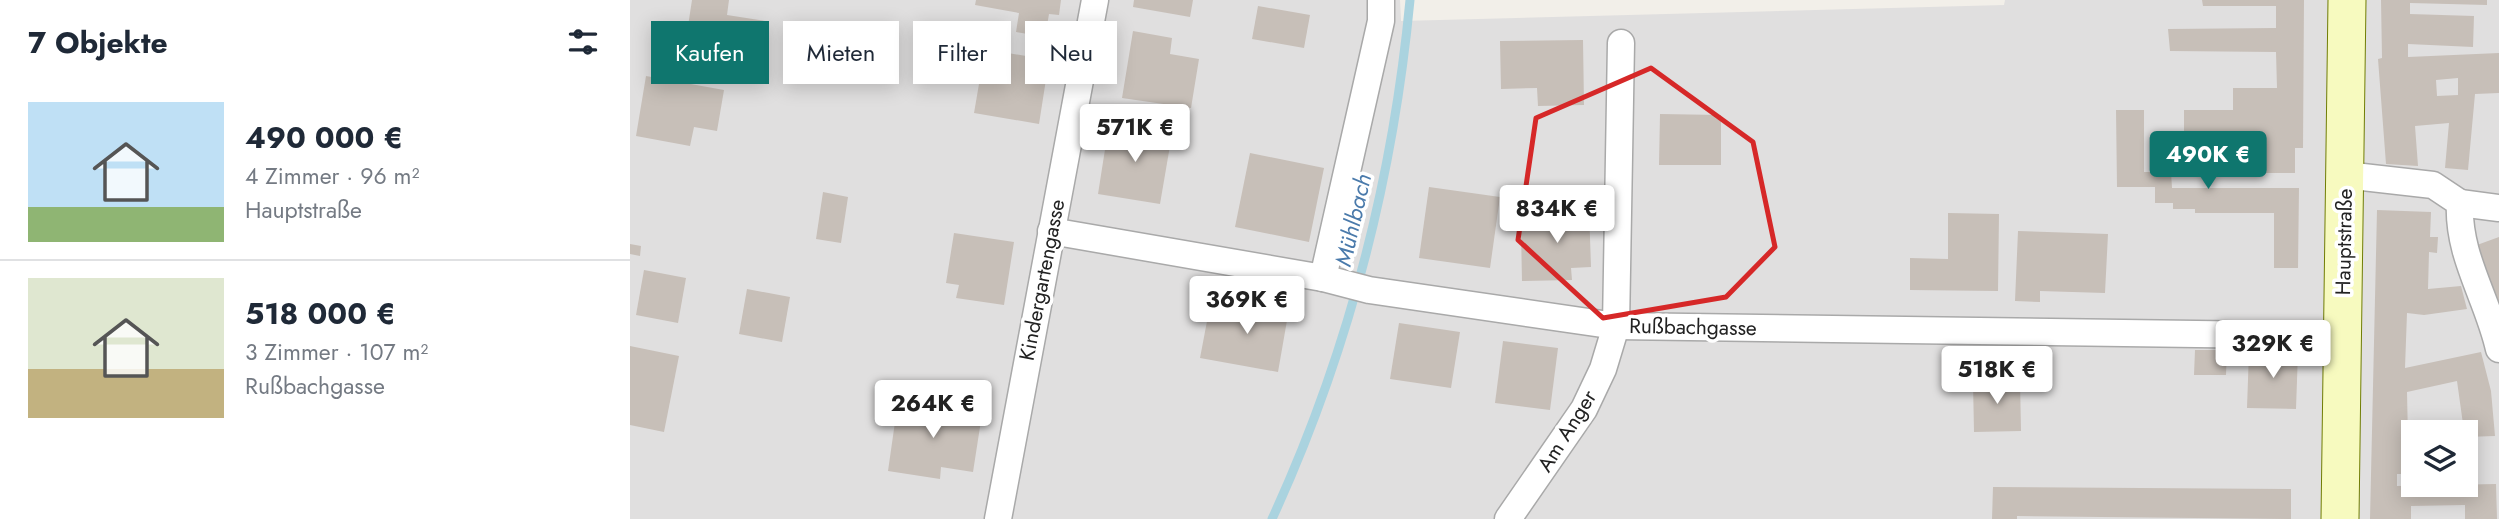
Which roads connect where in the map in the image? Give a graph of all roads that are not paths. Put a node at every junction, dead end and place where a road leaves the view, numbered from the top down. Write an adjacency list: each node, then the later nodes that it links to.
1 (1096, 0): 8 (street, Kindergartengasse)
2 (1381, 0): 9 (street)
3 (2347, 0): 5 (main road, Hauptstraße)
4 (1621, 43): 10 (street, Am Anger)
5 (2345, 175): 6 (street); 11 (main road, Hauptstraße)
6 (2460, 203): 7 (street); 12 (street)
7 (2499, 208)
8 (1051, 230): 9 (street, Rußbachgasse); 13 (street, Kindergartengasse)
9 (1327, 280): 10 (street, Rußbachgasse)
10 (1616, 326): 11 (street, Rußbachgasse); 14 (street, Am Anger)
11 (2342, 335): 15 (main road, Hauptstraße)
12 (2499, 346)
13 (998, 519)
14 (1508, 519)
15 (2340, 519)

